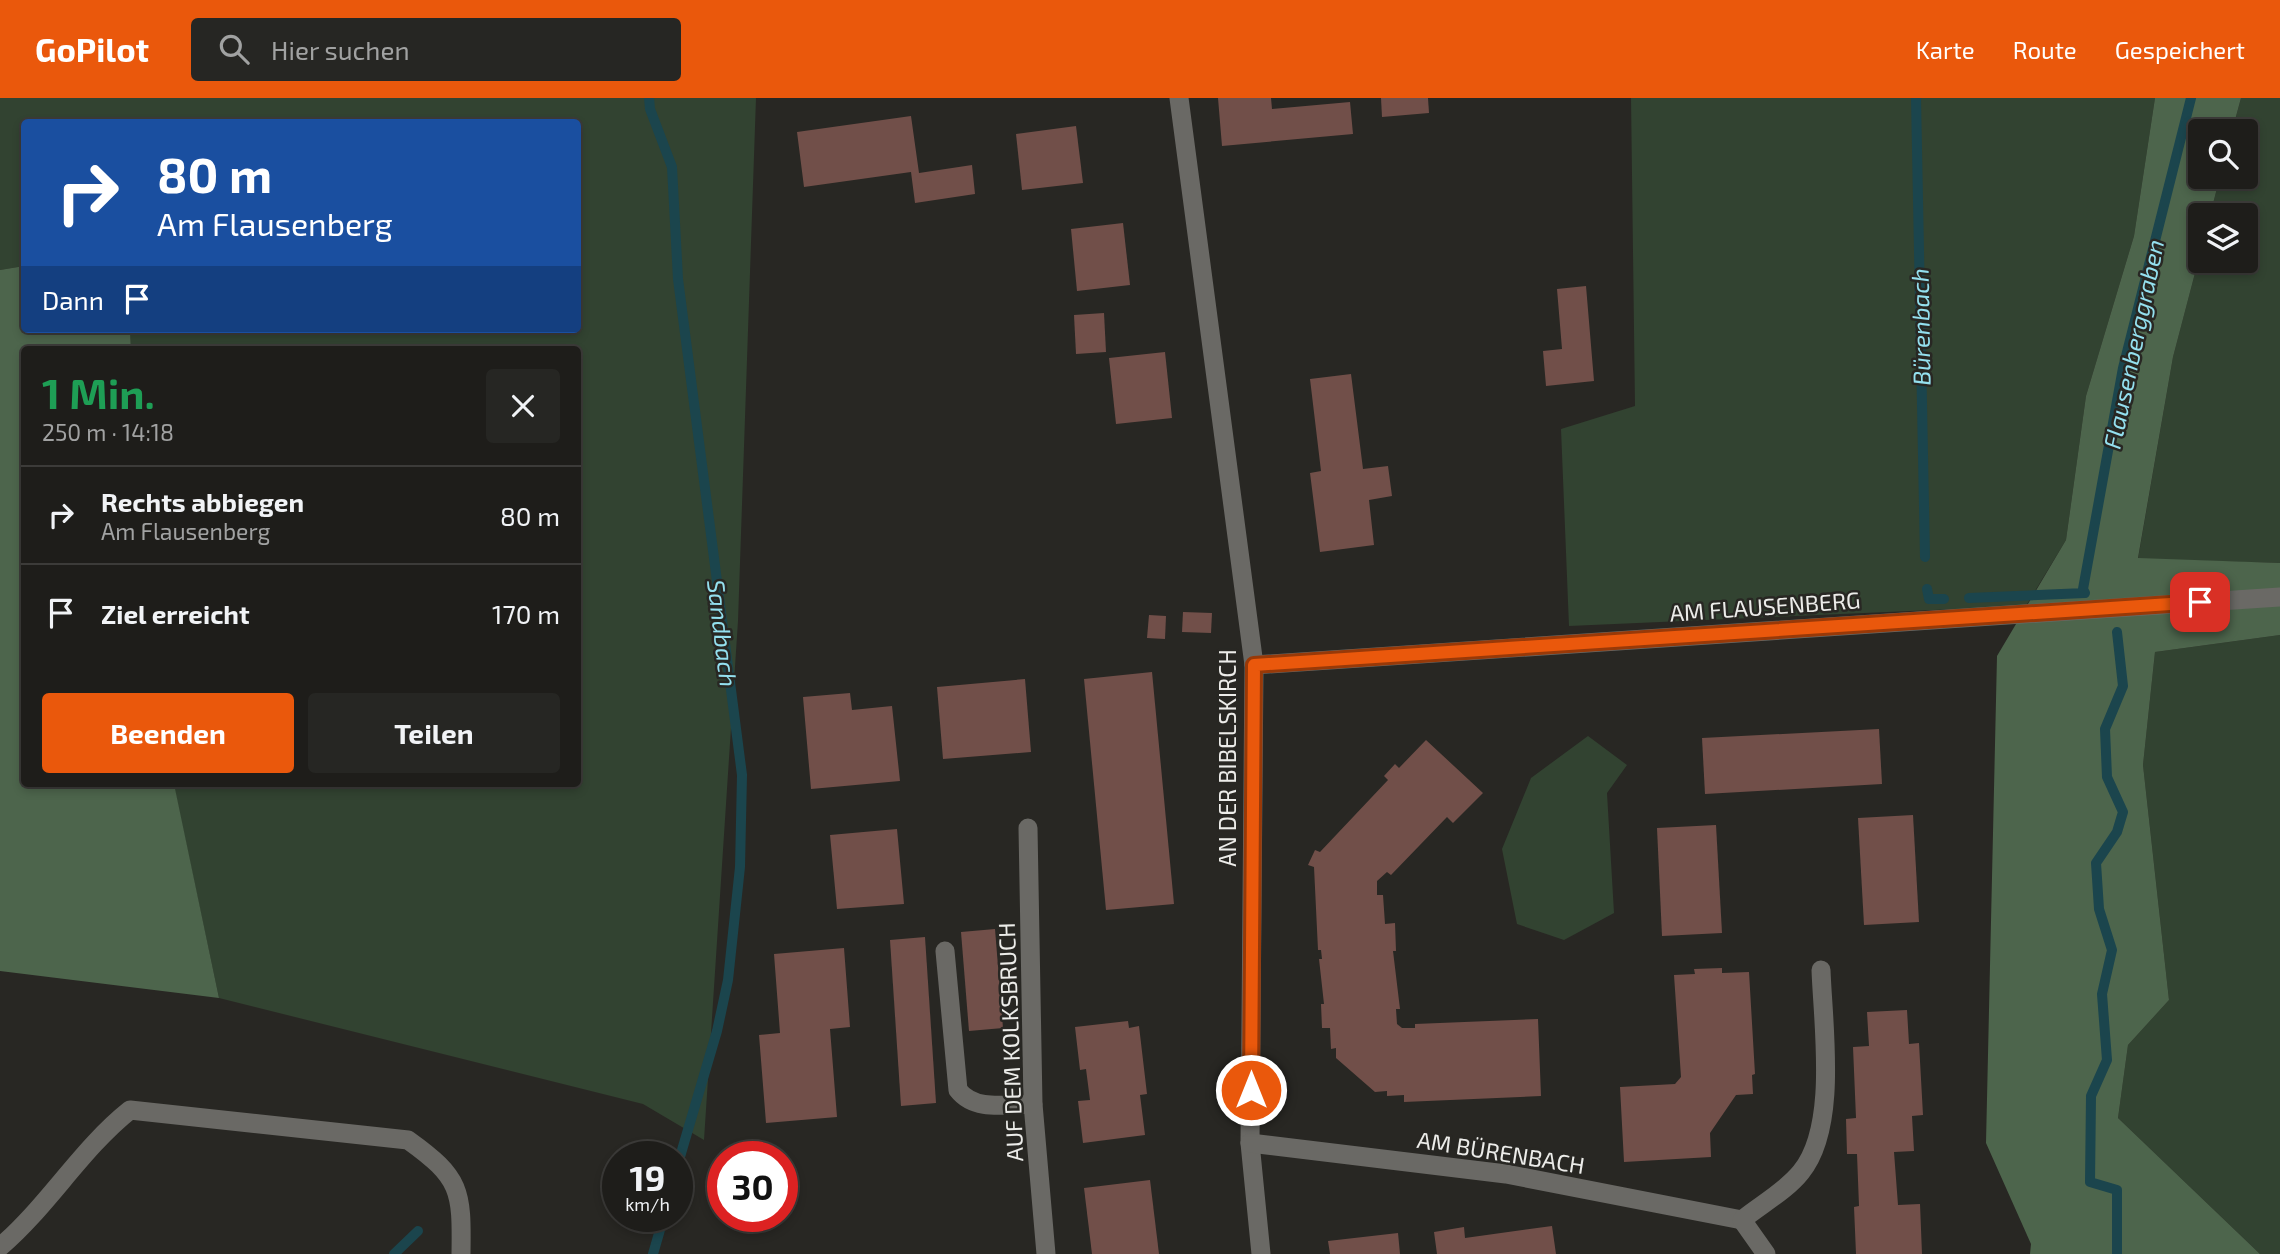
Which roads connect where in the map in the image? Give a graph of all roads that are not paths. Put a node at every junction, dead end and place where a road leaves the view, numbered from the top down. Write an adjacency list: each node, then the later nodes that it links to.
1 (1179, 98): 3 (street, AN DER BIBELSKIRCH)
2 (2280, 597): 3 (street, AM FLAUSENBERG)
3 (1254, 665): 8 (street, AN DER BIBELSKIRCH)
4 (1028, 828): 7 (street, AUF DEM KOLKSBRUCH)
5 (946, 951): 7 (street)
6 (1821, 970): 9 (street)
7 (1033, 1104): 12 (street, AUF DEM KOLKSBRUCH)
8 (1250, 1143): 9 (street, AM BÜRENBACH); 13 (street, AN DER BIBELSKIRCH)
9 (1742, 1220): 14 (street)
10 (0, 1247): 11 (street)
11 (461, 1254)
12 (1046, 1254)
13 (1261, 1254)
14 (1766, 1254)

